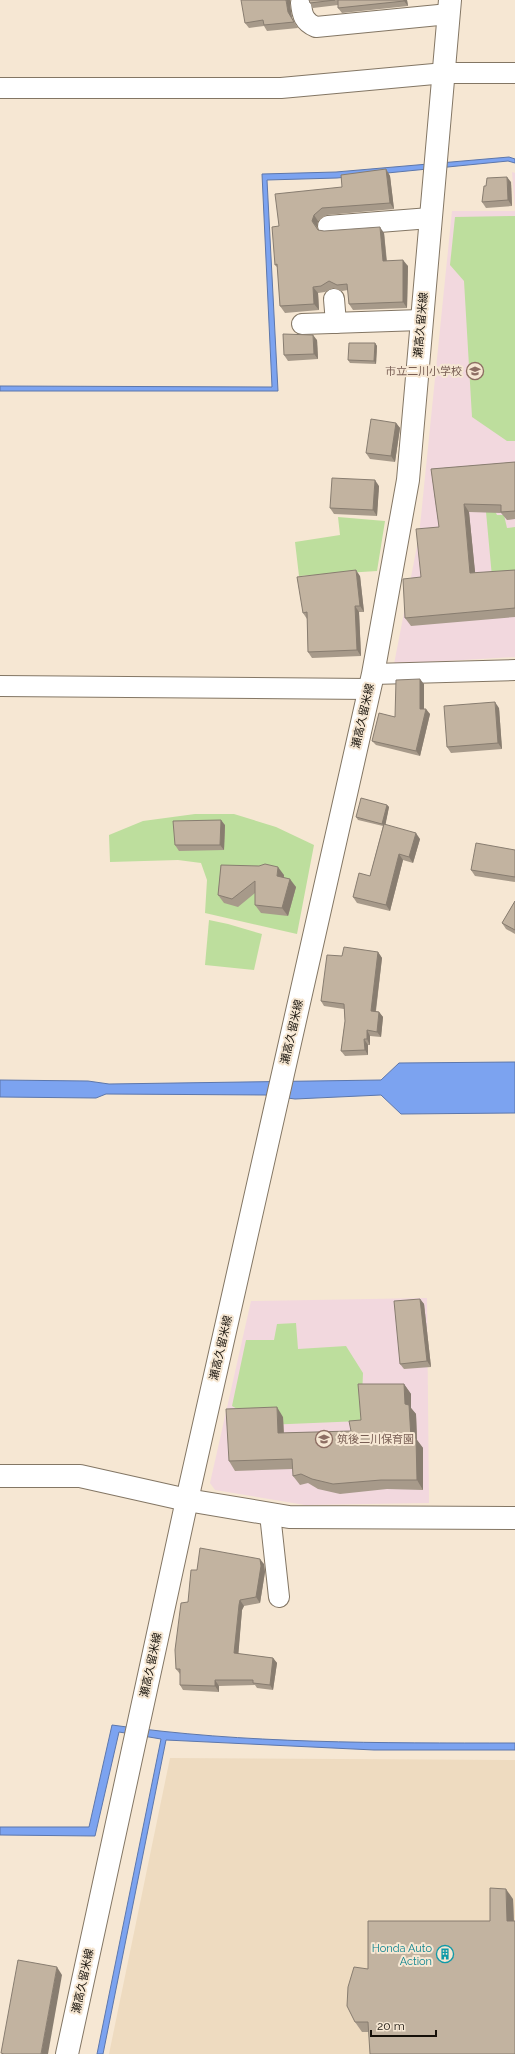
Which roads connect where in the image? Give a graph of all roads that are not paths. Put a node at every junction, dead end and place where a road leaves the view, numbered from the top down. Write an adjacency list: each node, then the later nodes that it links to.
1 (302, 2): 2 (street)
2 (450, 7): 4 (main road, 瀬高久留米線)
3 (515, 73): 4 (street)
4 (445, 74): 5 (street); 6 (main road, 瀬高久留米線)
5 (0, 88)
6 (430, 218): 7 (street); 9 (main road, 瀬高久留米線)
7 (328, 226)
8 (334, 299): 10 (street)
9 (421, 320): 10 (street); 13 (main road, 瀬高久留米線)
10 (336, 323): 11 (street)
11 (302, 324)
12 (515, 670): 13 (street)
13 (371, 681): 14 (street); 16 (main road, 瀬高久留米線)
14 (0, 686)
15 (0, 1476): 16 (main road)
16 (187, 1500): 17 (main road); 20 (main road, 瀬高久留米線)
17 (270, 1514): 18 (main road); 19 (street)
18 (515, 1518)
19 (279, 1597)
20 (67, 2054)

